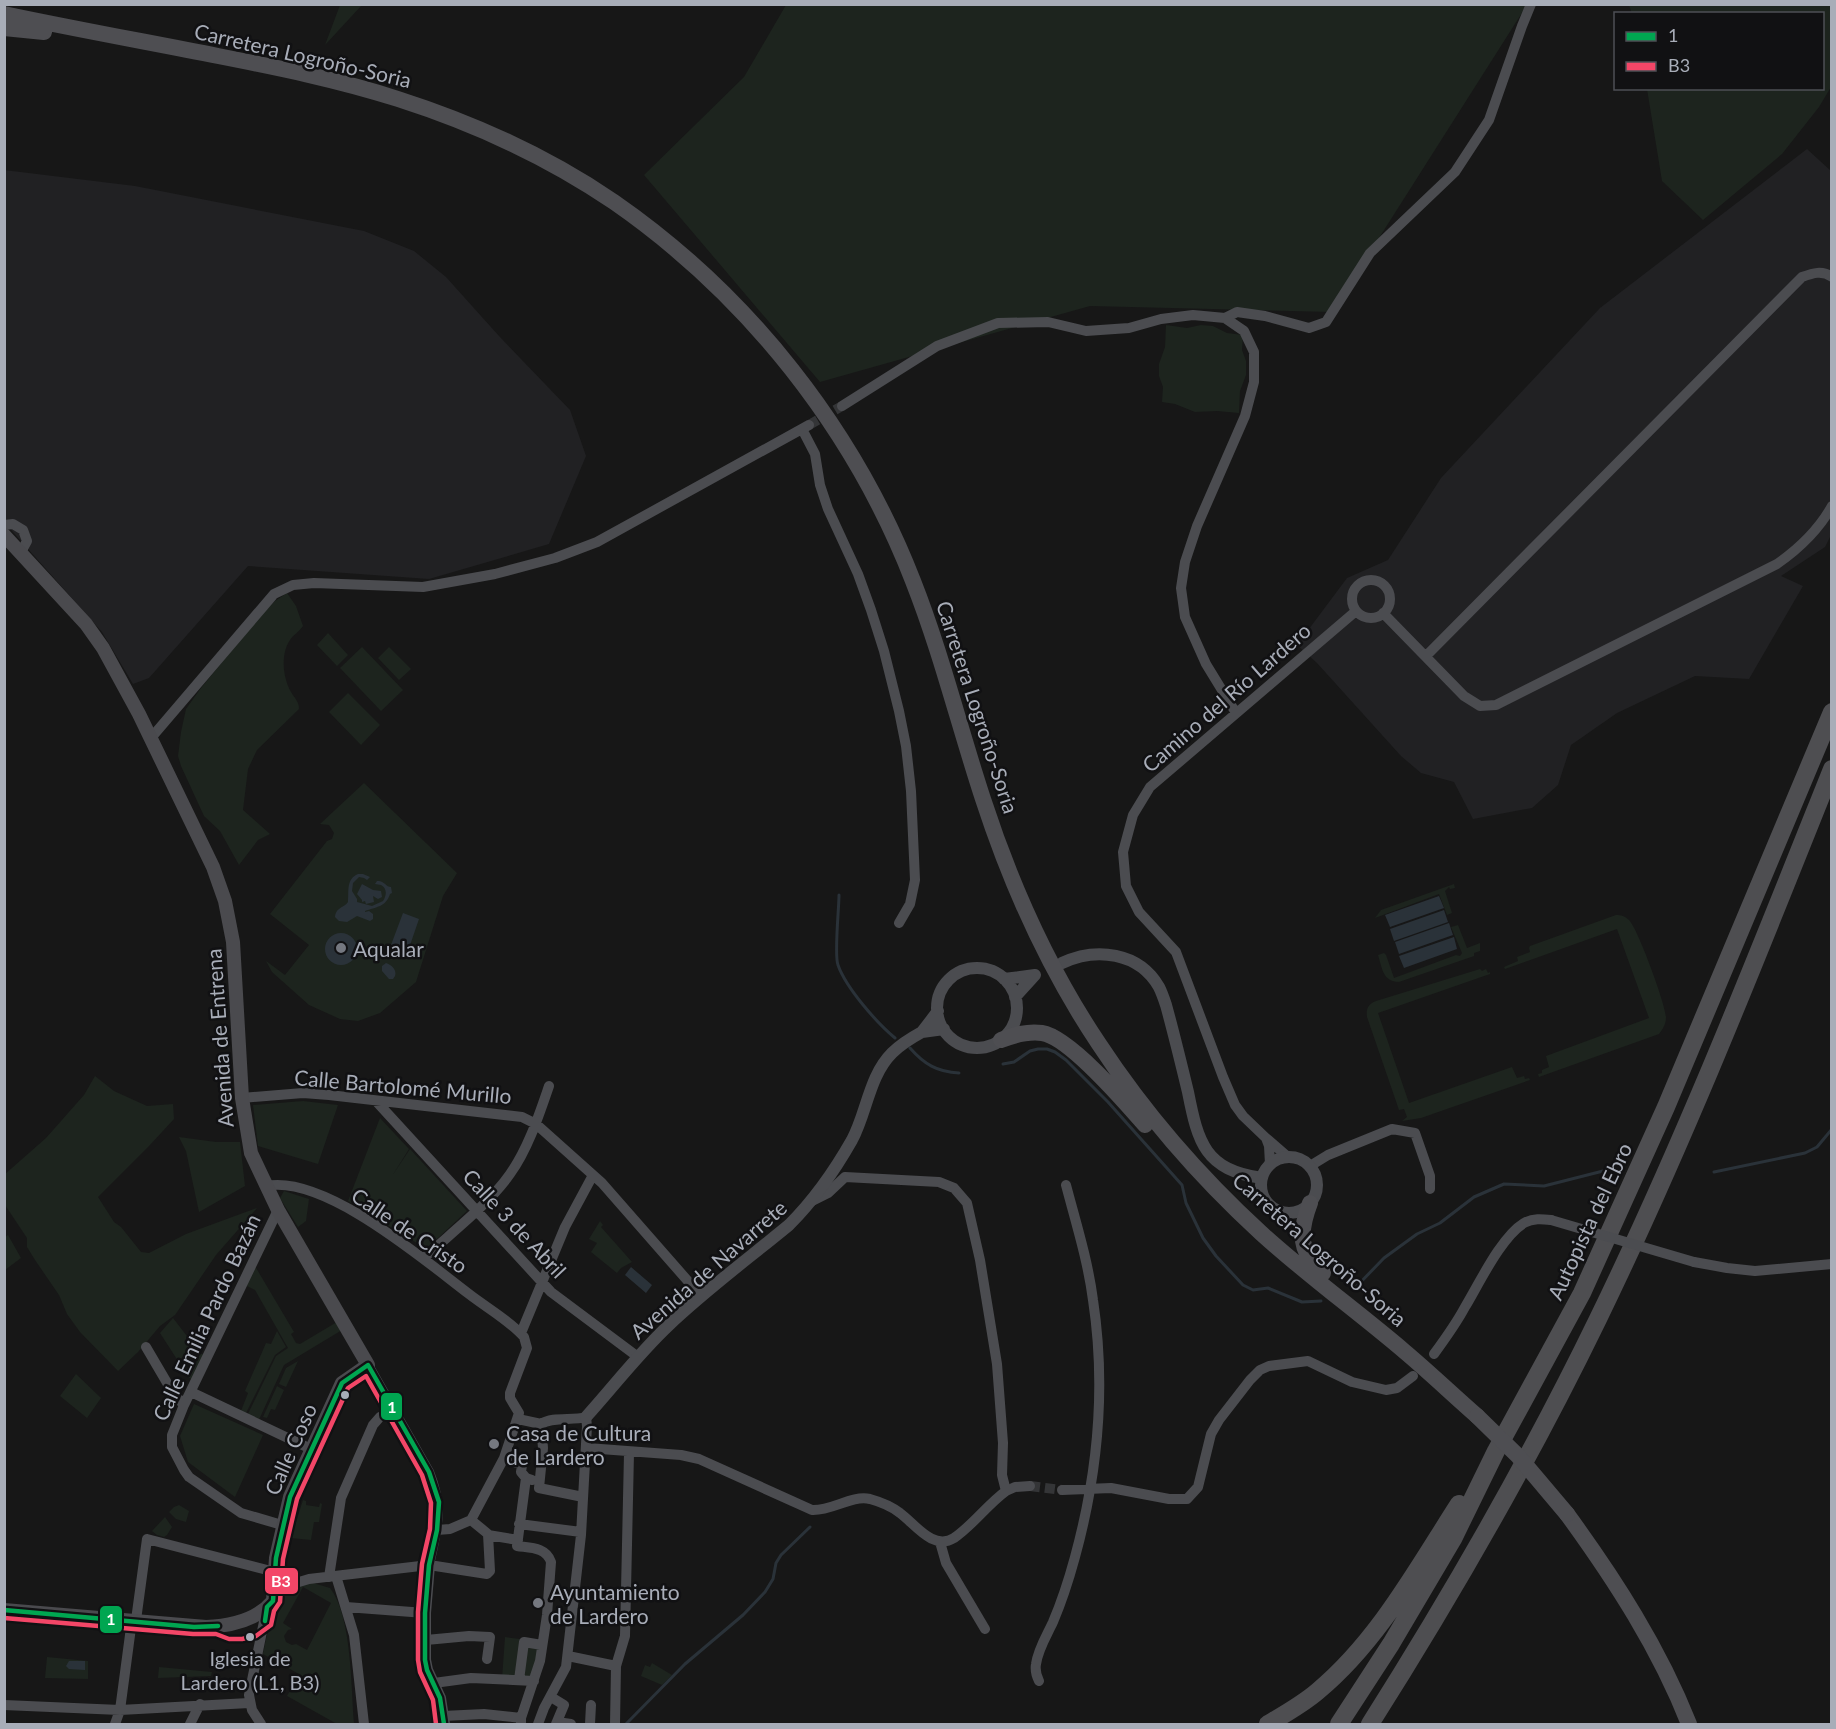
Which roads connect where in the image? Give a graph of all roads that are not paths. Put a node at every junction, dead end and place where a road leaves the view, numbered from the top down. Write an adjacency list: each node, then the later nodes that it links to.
1 (1532, 4): 4 (street)
2 (7, 18): 42 (highway, Carretera Logroño-Soria)
3 (1832, 277): 12 (street)
4 (1225, 318): 5 (street); 14 (street)
5 (842, 406)
6 (1832, 506): 12 (street)
7 (4, 525): 9 (street)
8 (4, 535): 9 (main road, Avenida de Entrena)
9 (21, 552): 15 (main road, Avenida de Entrena)
10 (1356, 611): 11 (street); 11 (street); 14 (street, Camino del Río Lardero)
11 (1383, 613): 12 (street)
12 (1426, 656)
13 (1832, 712): 62 (highway, Autopista del Ebro)
14 (1236, 713): 29 (street, Camino del Río Lardero)
15 (151, 738): 17 (street); 26 (main road, Avenida de Entrena)
16 (1832, 769): 91 (highway)
17 (899, 923)
18 (1062, 963): 34 (street)
19 (1004, 979): 20 (street); 20 (street); 21 (street)
20 (1015, 997): 24 (street)
21 (938, 1011): 22 (street); 23 (street)
22 (944, 1029): 23 (street); 24 (street)
23 (922, 1032): 38 (street, Avenida de Navarrete)
24 (1001, 1040): 42 (highway)
25 (549, 1086): 28 (street)
26 (242, 1098): 27 (street, Calle Bartolomé Murillo); 36 (main road, Avenida de Entrena)
27 (376, 1101): 28 (street, Calle Bartolomé Murillo); 41 (street, Calle 3 de Abril)
28 (536, 1124): 33 (street, Calle Bartolomé Murillo); 41 (street)
29 (1266, 1138): 30 (street, Camino del Río Lardero); 31 (street)
30 (1288, 1157): 31 (street); 32 (street)
31 (1270, 1164): 34 (street)
32 (1310, 1166): 37 (street); 39 (street)
33 (594, 1175): 45 (street); 46 (street, Calle Bartolomé Murillo)
34 (1262, 1178): 39 (street)
35 (1066, 1185): 68 (street)
36 (266, 1186): 40 (main road, Avenida de Entrena); 43 (street, Calle de Cristo)
37 (1430, 1189)
38 (810, 1202): 46 (street, Avenida de Navarrete); 70 (street)
39 (1310, 1203): 49 (highway)
40 (278, 1210): 52 (main road, Avenida de Entrena); 54 (street, Calle Emilia Pardo Bazán)
41 (477, 1210): 43 (street); 45 (street, Calle 3 de Abril)
42 (1262, 1234): 49 (highway, Carretera Logroño-Soria)
43 (424, 1258): 47 (street, Calle de Cristo)
44 (1832, 1264): 50 (street, bridge)
45 (541, 1281): 47 (street); 51 (street, Calle 3 de Abril)
46 (701, 1296): 51 (street, Avenida de Navarrete)
47 (521, 1333): 58 (street)
48 (146, 1347): 55 (street)
49 (1406, 1352): 121 (highway, Carretera Logroño-Soria, bridge)
50 (1434, 1354)
51 (638, 1357): 57 (street, Avenida de Navarrete)
52 (368, 1365): 56 (street, Avenida de Entrena); 61 (main road, Calle Coso)
53 (1413, 1376): 68 (street)
54 (191, 1392): 55 (street, Calle Emilia Pardo Bazán); 61 (street)
55 (184, 1405): 74 (street, Calle Emilia Pardo Bazán)
56 (394, 1410): 75 (street, Avenida de Entrena); 82 (street)
57 (586, 1417): 59 (street); 60 (street)
58 (516, 1422): 59 (street); 64 (street)
59 (541, 1424): 66 (street)
60 (586, 1448): 63 (street); 71 (street)
61 (311, 1449): 74 (main road, Calle Coso)
62 (1496, 1451): 117 (highway); 118 (highway, Autopista del Ebro)
63 (629, 1453): 78 (street); 94 (street)
64 (504, 1458): 65 (street); 72 (street)
65 (526, 1478): 66 (street); 73 (street)
66 (538, 1481): 71 (street)
67 (1030, 1486): 70 (street)
68 (1090, 1489): 69 (street); 97 (street)
69 (1062, 1490)
70 (1006, 1491): 78 (street)
71 (583, 1497): 76 (street)
72 (471, 1520): 75 (street); 77 (street)
73 (519, 1524): 76 (street); 79 (street)
74 (282, 1525): 81 (main road, Calle Coso)
75 (437, 1530): 80 (street, Avenida de Entrena)
76 (581, 1532): 92 (street)
77 (488, 1535): 79 (street); 80 (street)
78 (940, 1542): 88 (street)
79 (517, 1543): 90 (street)
80 (429, 1565): 82 (street); 86 (street)
81 (275, 1572): 83 (main road, Calle Coso); 87 (street)
82 (332, 1577): 83 (street); 84 (street)
83 (270, 1604): 87 (main road); 100 (street)
84 (346, 1607): 86 (street); 112 (street)
85 (4, 1610): 87 (main road)
86 (425, 1613): 89 (street)
87 (134, 1620): 104 (street)
88 (985, 1629)
89 (426, 1640): 93 (street); 98 (street)
90 (542, 1645): 95 (street); 96 (street)
91 (1414, 1654): 119 (highway); 120 (highway)
92 (568, 1656): 94 (street); 99 (street)
93 (487, 1659)
94 (616, 1666): 116 (street)
95 (519, 1680): 96 (street); 98 (street)
96 (534, 1681): 107 (street)
97 (1039, 1681)
98 (434, 1683): 105 (street)
99 (550, 1697): 108 (street); 113 (street)
100 (249, 1703): 101 (street); 111 (street)
101 (200, 1704): 104 (street); 110 (street)
102 (591, 1705): 115 (street)
103 (4, 1706): 104 (street)
104 (120, 1710): 109 (street)
105 (443, 1720): 106 (street)
106 (491, 1720): 107 (street)
107 (521, 1721)
108 (556, 1723): 114 (street)
109 (116, 1725)
110 (190, 1725)
111 (261, 1725)
112 (364, 1725)
113 (538, 1725)
114 (571, 1725)
115 (590, 1725)
116 (615, 1725)
117 (1268, 1725)
118 (1339, 1725)
119 (1370, 1725)
120 (1379, 1725)
121 (1689, 1725)

